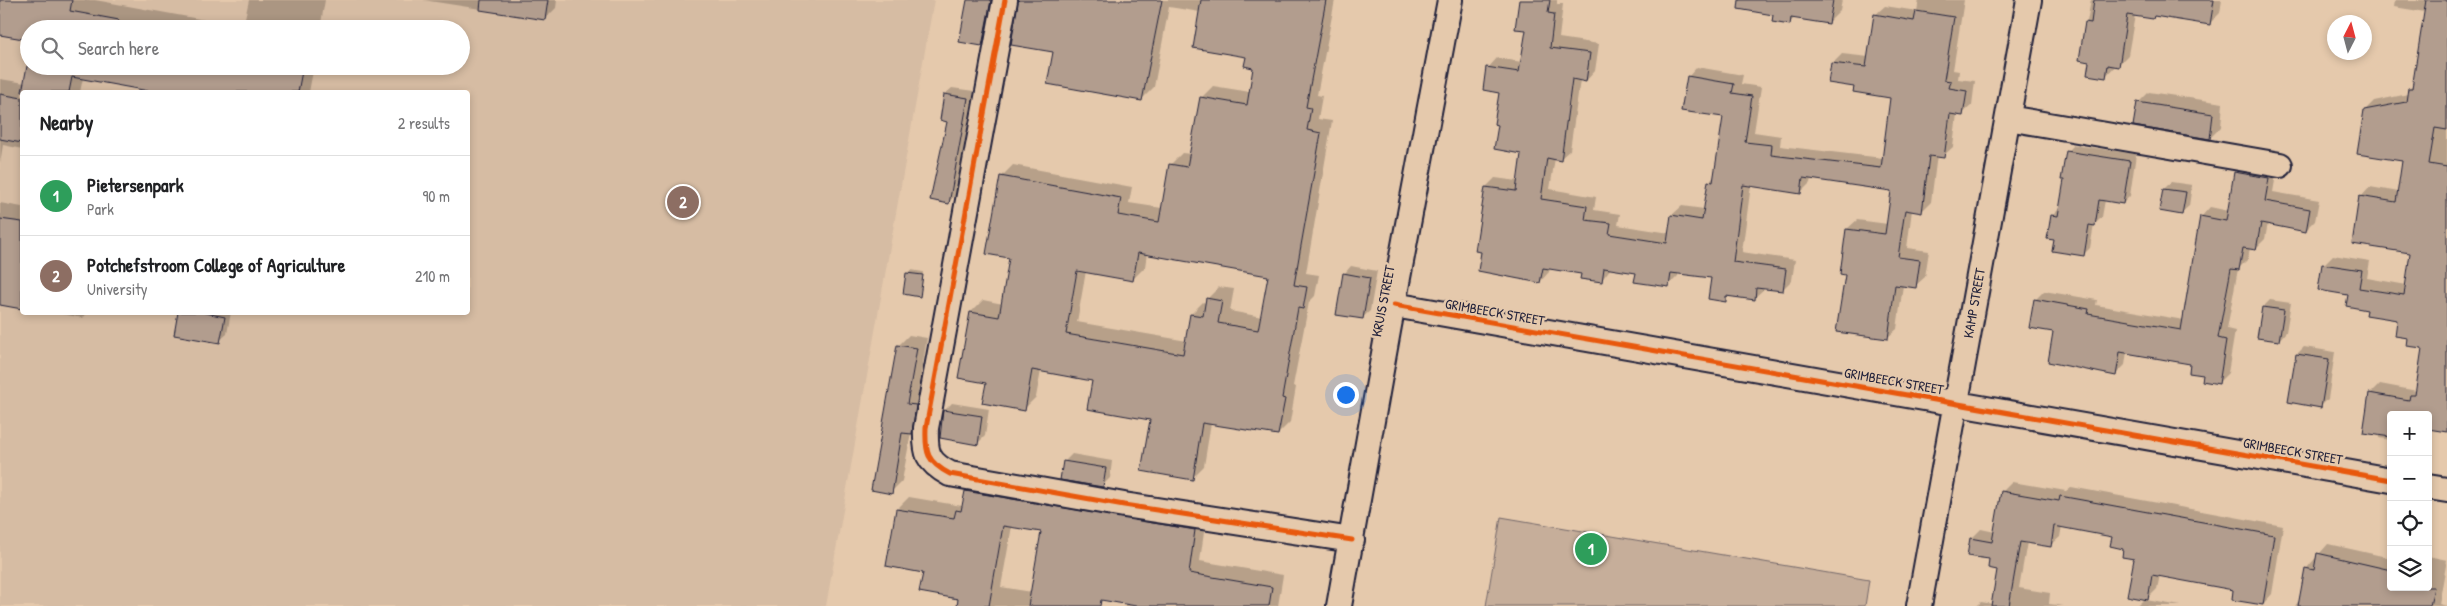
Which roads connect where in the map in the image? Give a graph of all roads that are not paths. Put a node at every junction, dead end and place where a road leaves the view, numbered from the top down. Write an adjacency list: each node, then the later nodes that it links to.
1 (1005, 0): 11 (street)
2 (1450, 0): 6 (street, KRUIS STREET)
3 (2029, 0): 4 (street, KAMP STREET)
4 (2008, 118): 5 (street); 7 (street, KAMP STREET)
5 (2280, 165)
6 (1394, 305): 7 (street, GRIMBEECK STREET); 11 (street, KRUIS STREET)
7 (1956, 403): 8 (street, GRIMBEECK STREET); 13 (street, KAMP STREET)
8 (2387, 479)
9 (2432, 488): 10 (street)
10 (2447, 490)
11 (1352, 540): 12 (street, KRUIS STREET)
12 (1339, 606)
13 (1918, 606)

